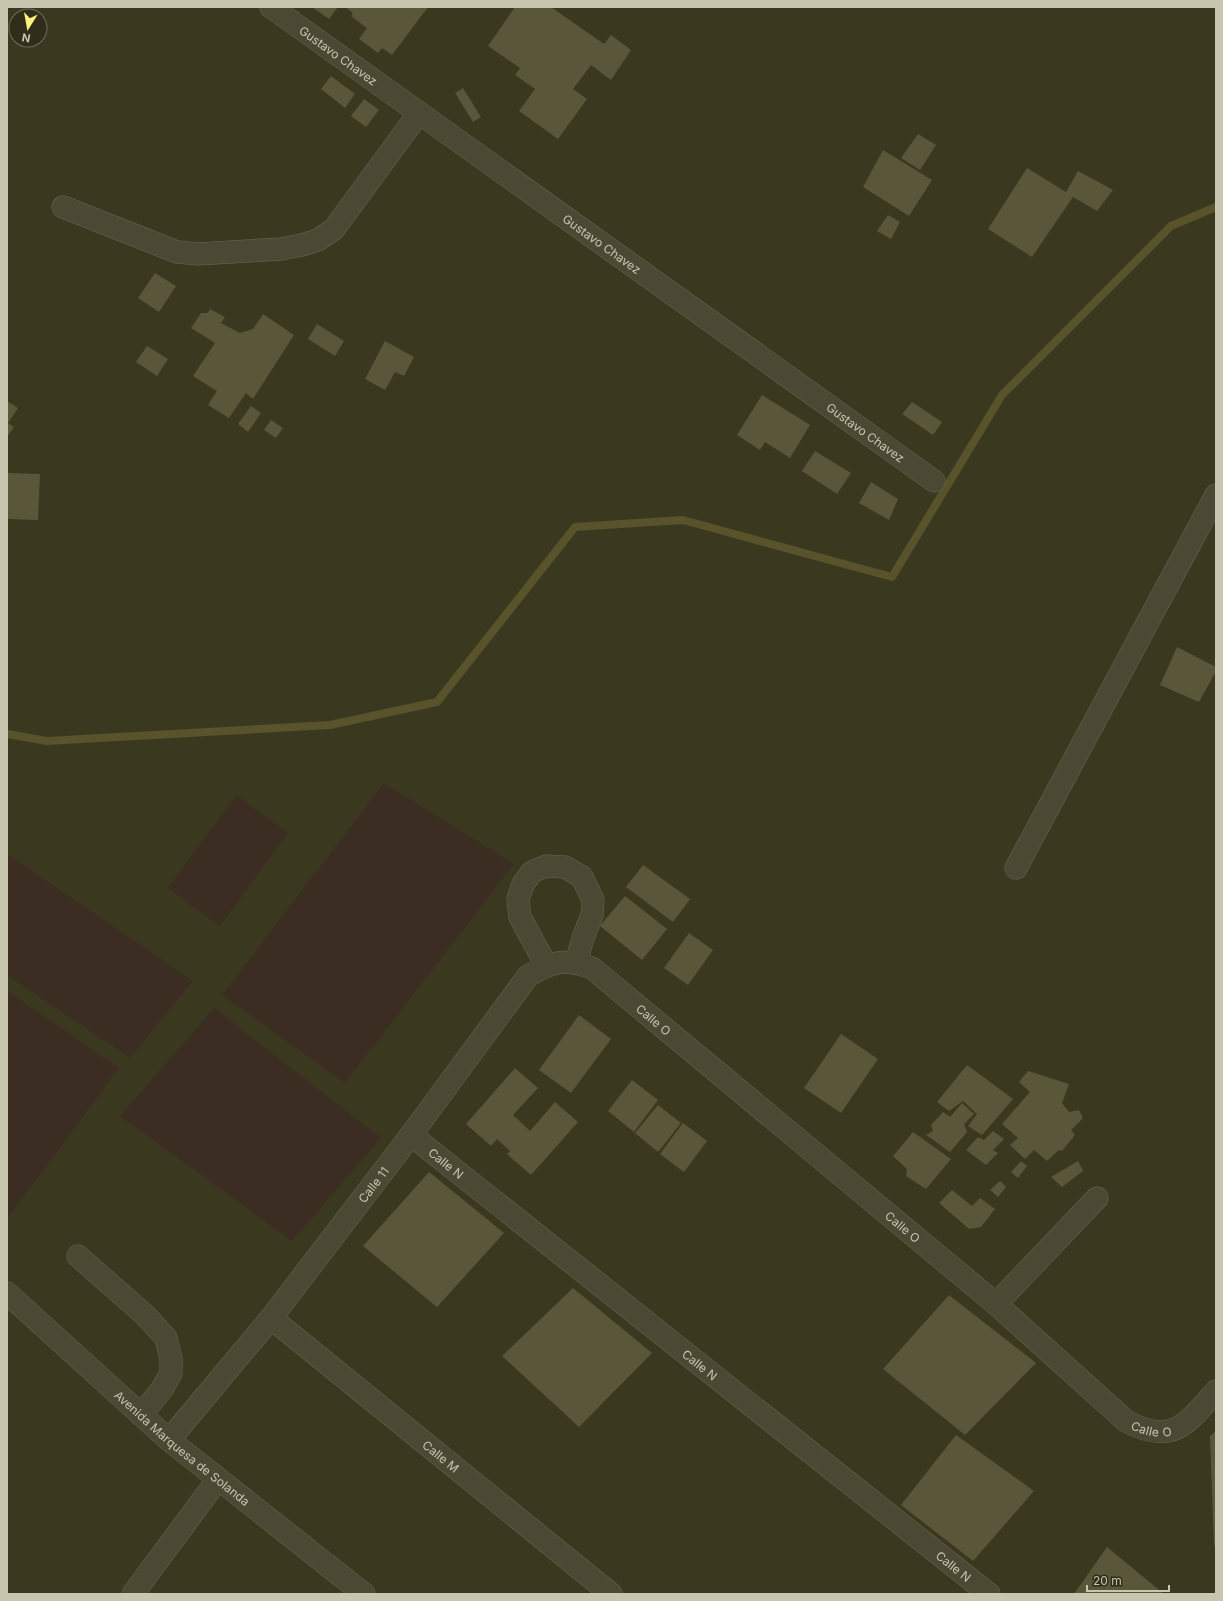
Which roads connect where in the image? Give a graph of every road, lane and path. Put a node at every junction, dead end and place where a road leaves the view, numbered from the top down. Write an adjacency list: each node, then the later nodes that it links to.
1 (271, 7): 2 (street, Gustavo Chavez)
2 (418, 113): 3 (street); 4 (street, Gustavo Chavez)
3 (63, 207)
4 (934, 480)
5 (1216, 495): 6 (street)
6 (1016, 868)
7 (546, 965): 8 (street, Calle 11); 8 (street); 9 (street, Calle 11)
8 (584, 965): 13 (street, Calle O)
9 (412, 1135): 14 (street, Calle 11); 22 (street, Calle N)
10 (1097, 1198): 13 (street)
11 (78, 1256): 16 (street)
12 (7, 1293): 16 (street, Avenida Marquesa de Solanda)
13 (996, 1304): 15 (street, Calle O)
14 (271, 1318): 17 (street, Calle 11); 21 (street, Calle M)
15 (1216, 1391)
16 (141, 1415): 17 (street, Avenida Marquesa de Solanda)
17 (168, 1440): 18 (street, Avenida Marquesa de Solanda)
18 (218, 1479): 19 (street); 20 (street, Avenida Marquesa de Solanda)
19 (133, 1594)
20 (364, 1594)
21 (611, 1594)
22 (990, 1594)

